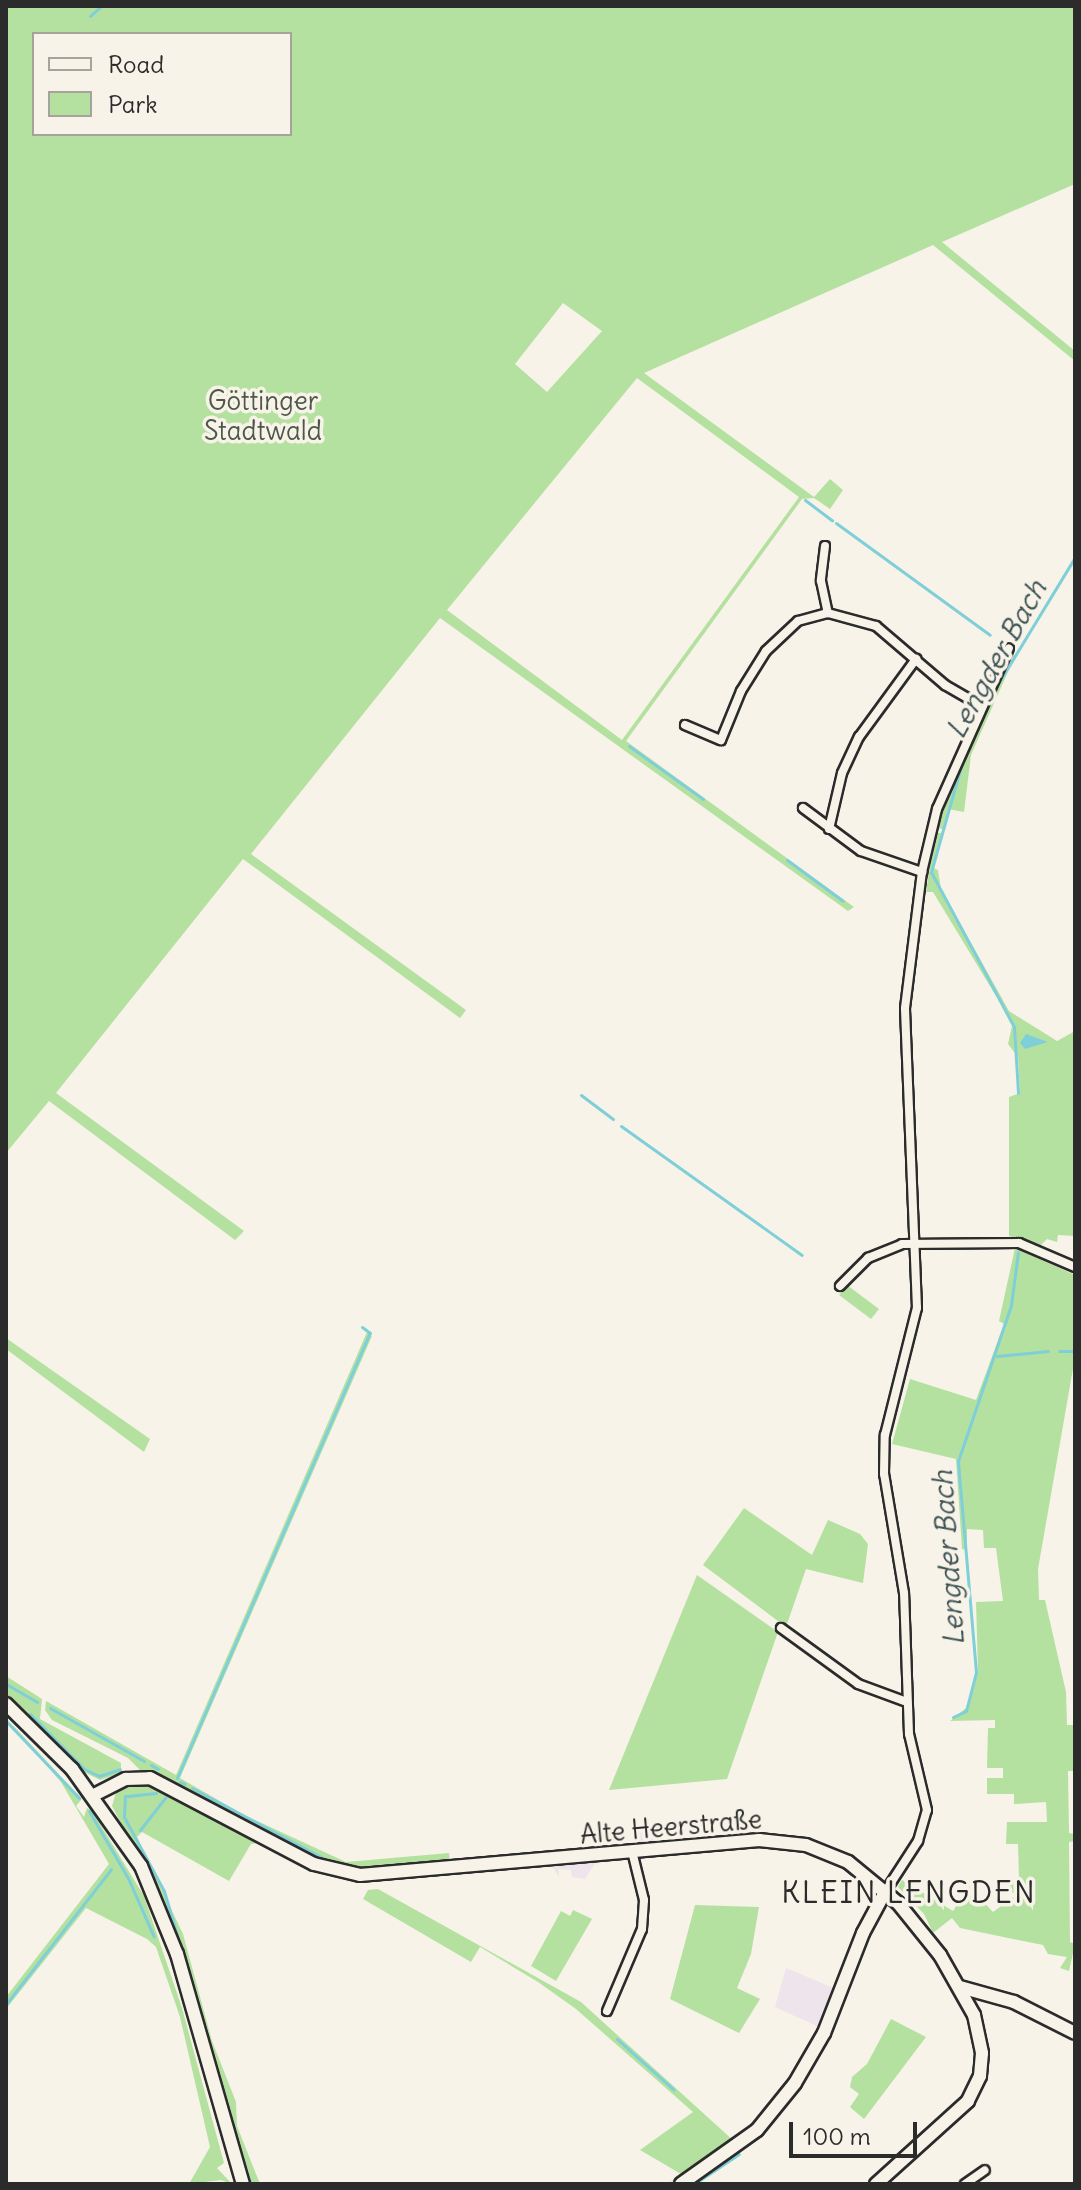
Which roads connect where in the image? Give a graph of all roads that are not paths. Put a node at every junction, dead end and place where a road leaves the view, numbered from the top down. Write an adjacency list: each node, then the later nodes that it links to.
1 (825, 546): 2 (street)
2 (828, 613): 4 (street); 6 (street)
3 (1009, 648): 5 (street)
4 (916, 659): 5 (street); 8 (street)
5 (979, 705): 9 (street)
6 (685, 725)
7 (803, 808): 8 (street)
8 (829, 829): 9 (street)
9 (922, 872): 10 (street)
10 (914, 1244): 11 (street); 12 (street); 14 (street)
11 (1075, 1267)
12 (840, 1286)
13 (781, 1628): 14 (street)
14 (907, 1702): 18 (street)
15 (6, 1704): 16 (main road)
16 (94, 1795): 17 (main road, Alte Heerstraße); 25 (main road)
17 (632, 1851): 18 (main road, Alte Heerstraße); 21 (street)
18 (885, 1892): 19 (main road, Alte Heerstraße); 26 (main road)
19 (960, 1987): 20 (main road); 22 (main road, Alte Heerstraße)
20 (994, 1996): 22 (main road); 23 (main road)
21 (607, 2011)
22 (974, 2015): 27 (main road, Alte Heerstraße)
23 (1075, 2033)
24 (985, 2170): 28 (street)
25 (243, 2184)
26 (681, 2184)
27 (876, 2184)
28 (965, 2184)

